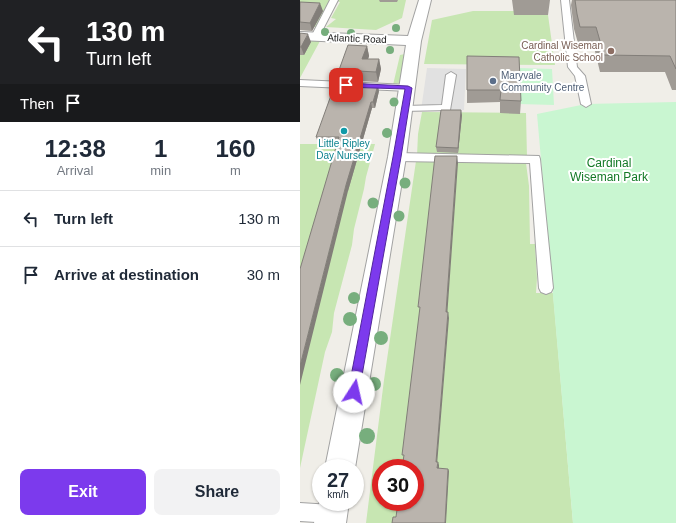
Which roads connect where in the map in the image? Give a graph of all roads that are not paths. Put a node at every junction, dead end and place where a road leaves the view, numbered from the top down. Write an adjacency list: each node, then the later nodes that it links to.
1 (334, 0): 5 (lane)
2 (425, 0): 6 (street)
3 (565, 0): 10 (lane)
4 (300, 36): 5 (street, Atlantic Road)
5 (315, 37): 6 (street, Atlantic Road)
6 (414, 40): 9 (street)
7 (451, 75): 11 (lane)
8 (300, 83): 9 (lane)
9 (408, 88): 11 (street)
10 (586, 104)
11 (405, 109): 12 (street)
12 (397, 157): 13 (lane); 14 (street)
13 (546, 288)
14 (342, 459)
15 (300, 512): 16 (lane)
16 (332, 513)

